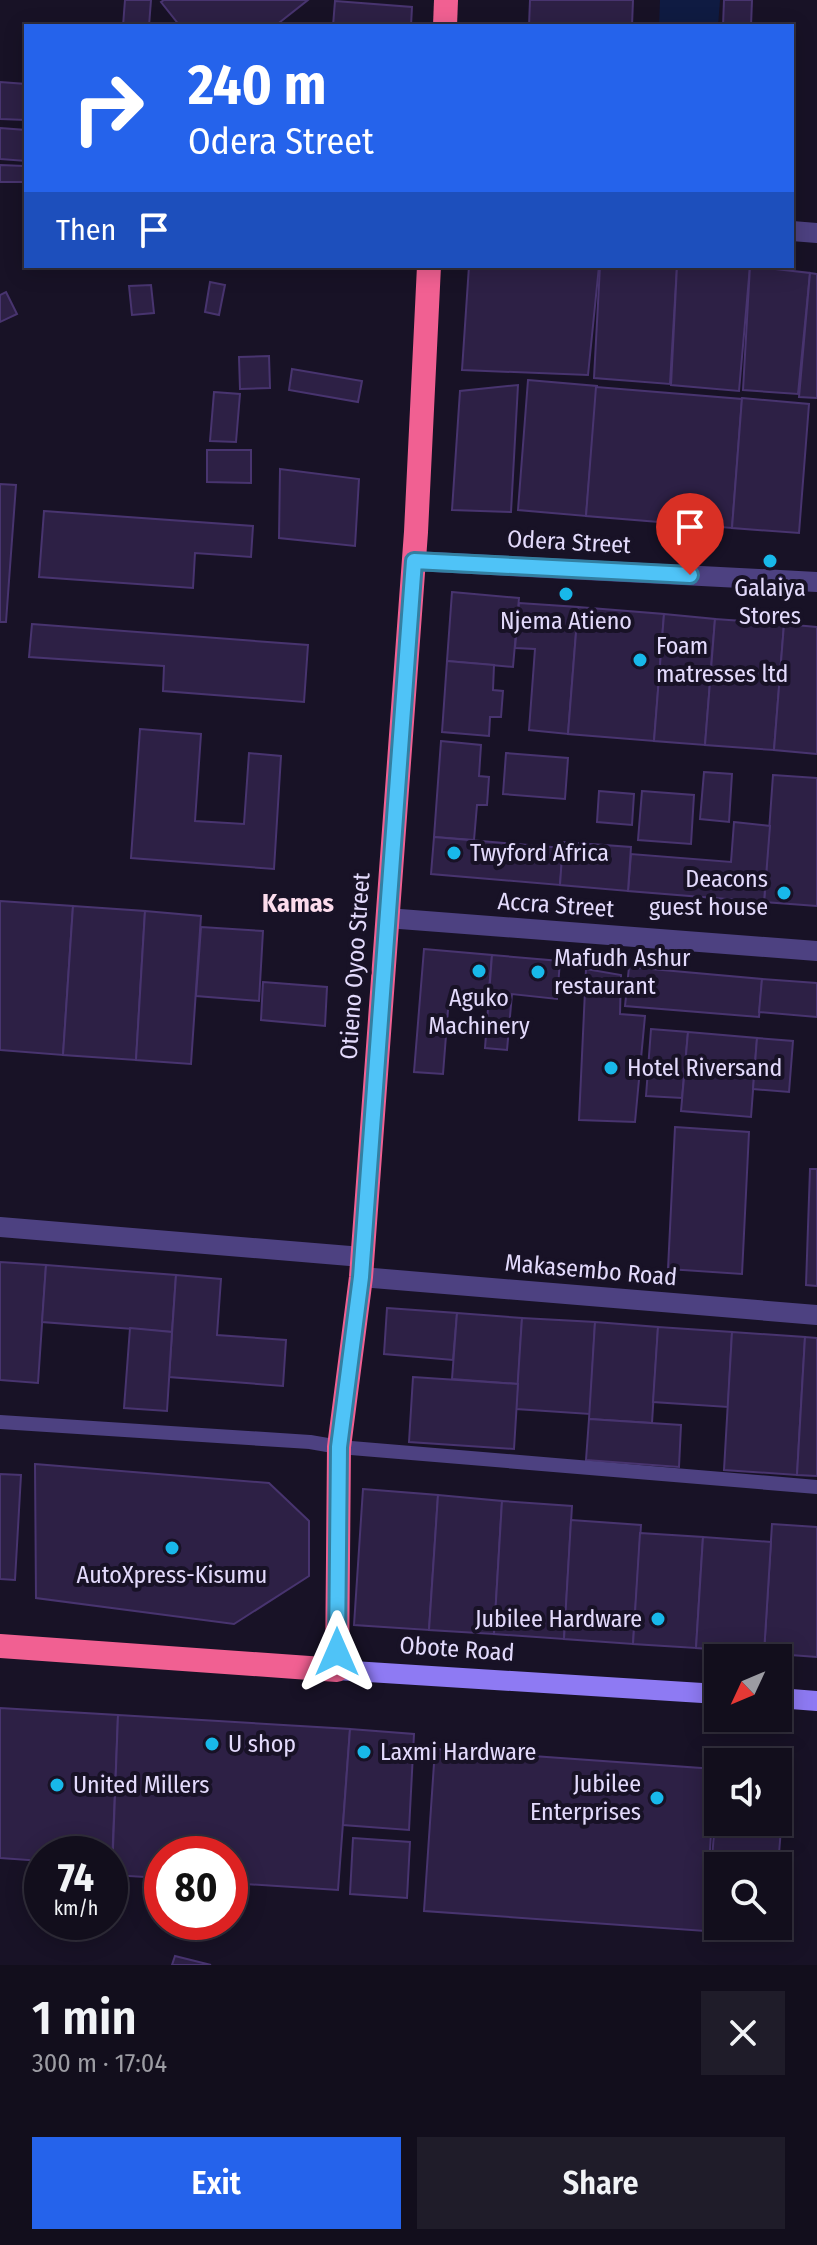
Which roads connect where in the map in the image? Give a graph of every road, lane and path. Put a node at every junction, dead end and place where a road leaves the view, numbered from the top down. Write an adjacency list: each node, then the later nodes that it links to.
1 (446, 0): 2 (highway)
2 (445, 24)
3 (794, 231): 4 (street)
4 (817, 233)
5 (429, 268): 6 (highway, Otieno Oyoo Street)
6 (414, 561): 7 (street, Odera Street); 8 (highway, Otieno Oyoo Street)
7 (817, 582)
8 (387, 918): 9 (street, Accra Street); 11 (highway, Otieno Oyoo Street)
9 (817, 951)
10 (0, 1227): 11 (street, Makasembo Road)
11 (362, 1267): 12 (street, Makasembo Road); 14 (highway, Otieno Oyoo Street)
12 (817, 1315)
13 (0, 1422): 14 (lane)
14 (339, 1447): 15 (lane); 17 (highway, Otieno Oyoo Street)
15 (817, 1487)
16 (0, 1646): 17 (highway, Obote Road)
17 (337, 1670): 18 (main road, Obote Road)
18 (704, 1693)
19 (792, 1699): 20 (main road)
20 (817, 1701)

